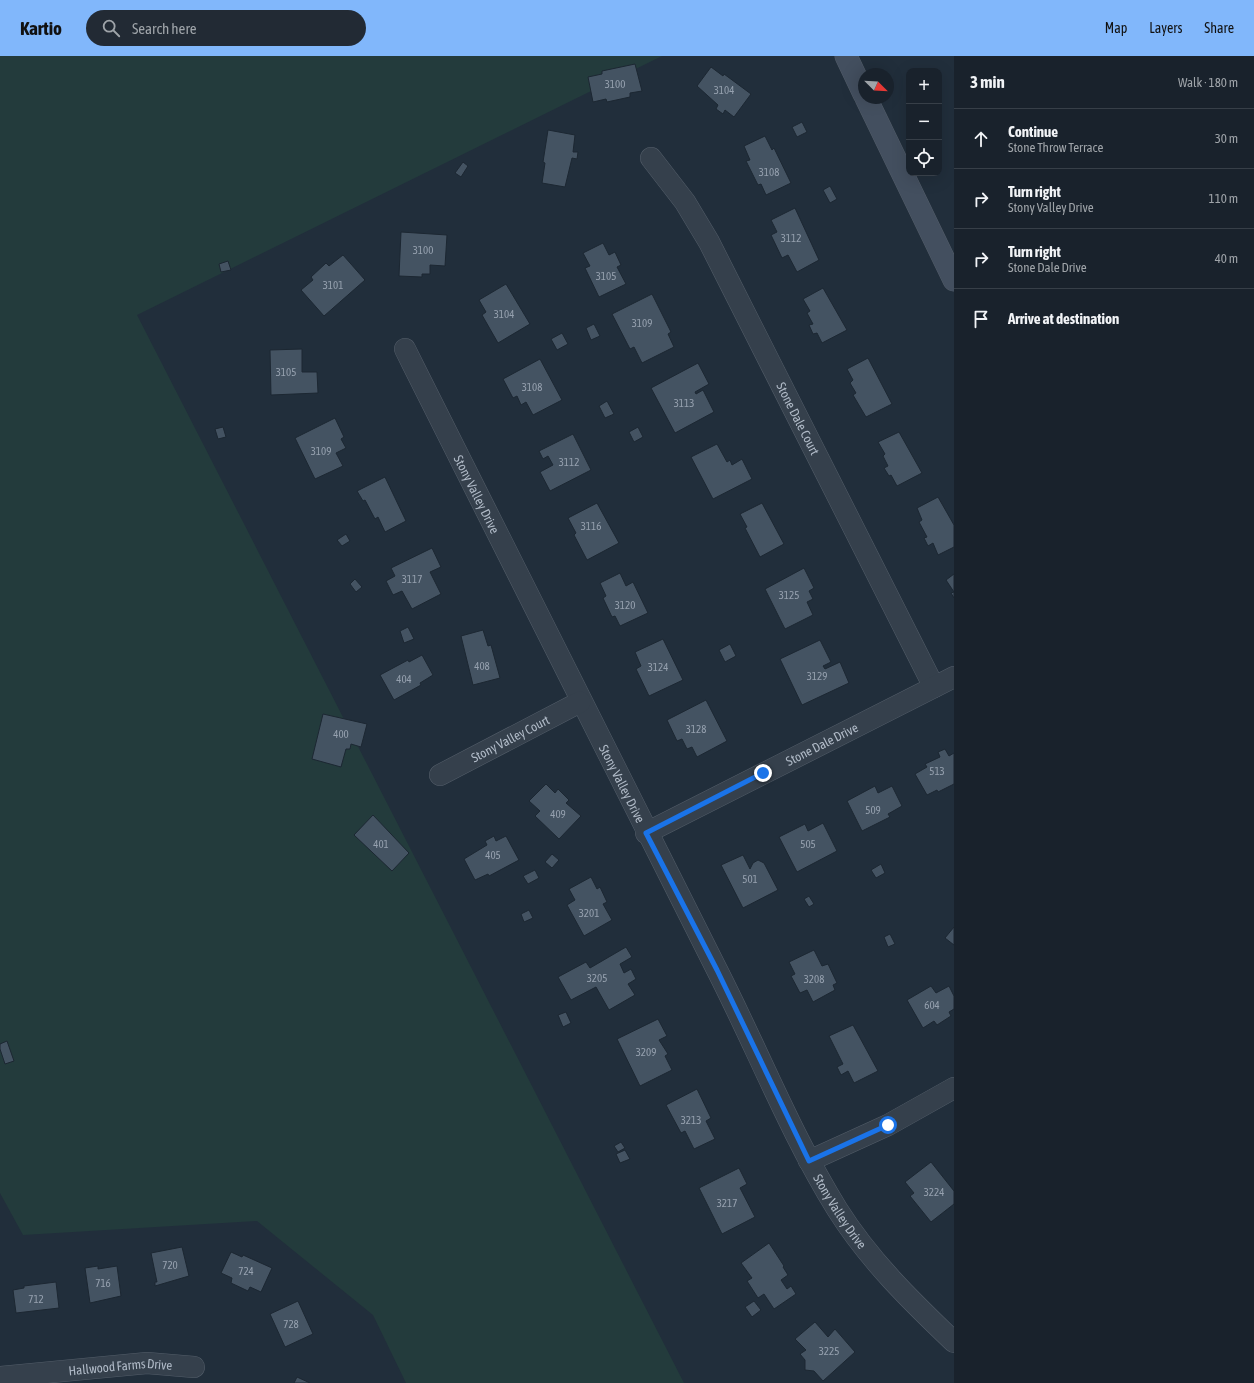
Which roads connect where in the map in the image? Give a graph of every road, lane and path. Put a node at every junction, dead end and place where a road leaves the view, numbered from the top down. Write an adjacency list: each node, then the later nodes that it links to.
1 (846, 56): 2 (main road)
2 (858, 81)
3 (869, 104): 5 (main road)
4 (650, 158): 8 (street, Stone Dale Court)
5 (954, 280)
6 (405, 349): 9 (street, Stony Valley Drive)
7 (954, 677): 8 (street, Stone Dale Drive)
8 (934, 687): 11 (street, Stone Dale Drive)
9 (580, 702): 10 (street, Stony Valley Court); 11 (street, Stony Valley Drive)
10 (440, 775)
11 (646, 833): 13 (street, Stony Valley Drive)
12 (954, 1088): 13 (street)
13 (809, 1161): 14 (street, Stony Valley Drive)
14 (954, 1342)
15 (194, 1367): 16 (street, Hallwood Farms Drive)
16 (0, 1377)

